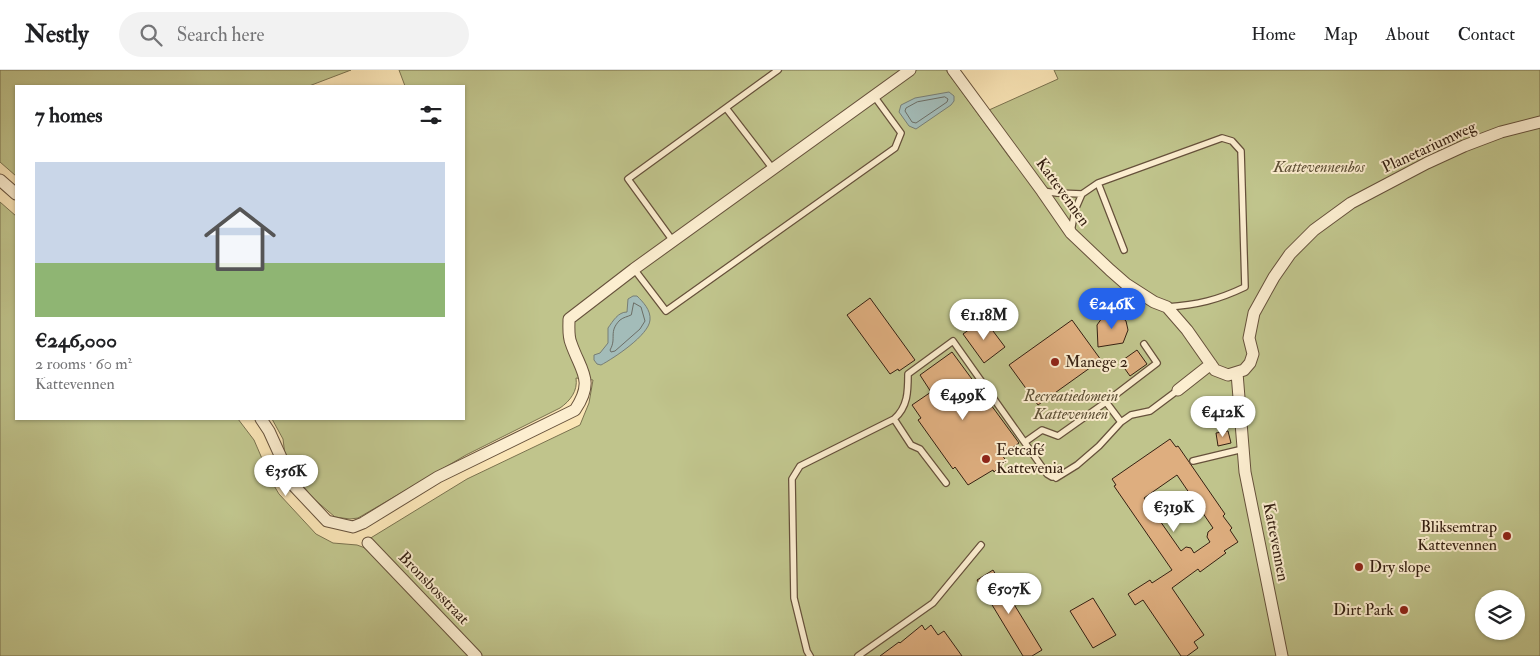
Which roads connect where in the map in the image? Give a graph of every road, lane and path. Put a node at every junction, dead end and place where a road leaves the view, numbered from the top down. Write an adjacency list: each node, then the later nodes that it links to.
1 (778, 70): 5 (lane)
2 (953, 70): 10 (street, Kattevennen)
3 (906, 71): 4 (street)
4 (874, 96): 7 (street); 16 (lane)
5 (726, 108): 7 (lane); 14 (lane)
6 (1540, 122): 20 (street, Planetariumweg)
7 (773, 170): 14 (street)
8 (0, 180): 11 (street)
9 (1098, 183): 12 (lane); 15 (lane); 17 (lane)
10 (1042, 190): 12 (lane); 13 (street, Kattevennen)
11 (15, 193)
12 (1082, 194): 13 (lane)
13 (1071, 233): 17 (street, Kattevennen)
14 (673, 241): 16 (street)
15 (1124, 250)
16 (634, 269): 24 (street)
17 (1167, 307): 19 (street, Kattevennen)
18 (1144, 344): 22 (lane)
19 (1208, 360): 20 (street); 21 (street)
20 (1237, 373): 27 (street, Kattevennen)
21 (1178, 390): 25 (lane)
22 (1106, 402): 25 (lane); 26 (lane)
23 (894, 419): 26 (lane); 29 (lane); 33 (lane)
24 (262, 420)
25 (1121, 422): 26 (lane)
26 (1025, 442)
27 (1243, 449): 28 (lane); 35 (street, Kattevennen)
28 (1193, 461)
29 (946, 483)
30 (368, 544): 32 (street, Bronsbosstraat)
31 (980, 544): 34 (lane)
32 (476, 656)
33 (810, 656)
34 (858, 656)
35 (1282, 656)

